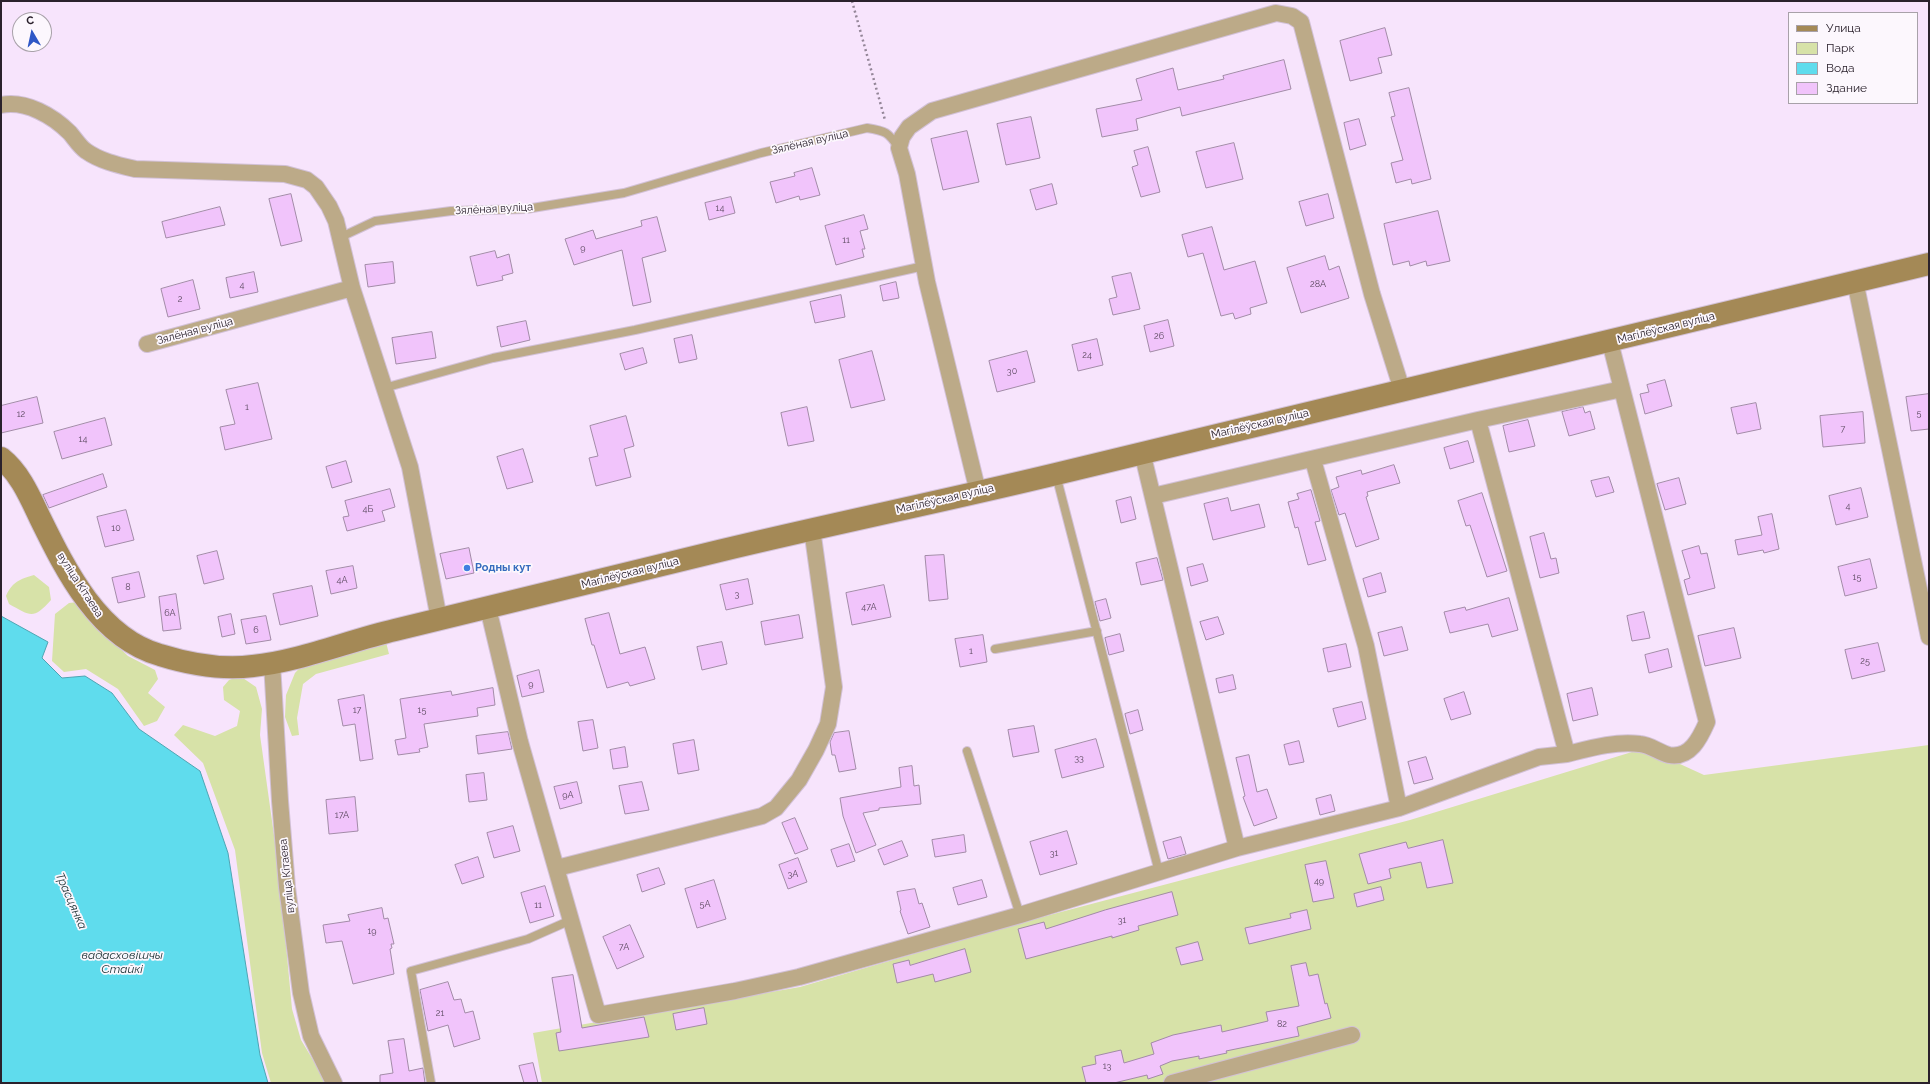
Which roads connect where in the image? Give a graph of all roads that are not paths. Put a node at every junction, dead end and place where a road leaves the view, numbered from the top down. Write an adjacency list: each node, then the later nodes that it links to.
1 (1, 105): 3 (street)
2 (899, 148): 3 (lane, Зялёная вуліца); 5 (street); 12 (street)
3 (341, 237): 7 (street)
4 (1929, 264): 6 (main road, Магілёўская вуліца)
5 (924, 266): 10 (lane); 18 (street)
6 (1855, 281): 8 (main road, Магілёўская вуліца); 24 (street)
7 (352, 288): 9 (street, Зялёная вуліца); 10 (street)
8 (1610, 342): 11 (street); 12 (main road, Магілёўская вуліца)
9 (147, 344)
10 (384, 388): 22 (street)
11 (1622, 389): 13 (street); 28 (street)
12 (1402, 390): 14 (main road, Магілёўская вуліца)
13 (1478, 420): 16 (street); 28 (street)
14 (1142, 452): 17 (main road, Магілёўская вуліца); 19 (street)
15 (1, 458): 26 (main road, вуліца Кітаева)
16 (1313, 460): 19 (street); 29 (street)
17 (1055, 474): 18 (main road, Магілёўская вуліца); 23 (lane)
18 (978, 492): 20 (main road, Магілёўская вуліца)
19 (1153, 496): 30 (street)
20 (812, 529): 21 (main road, Магілёўская вуліца); 31 (street)
21 (488, 608): 22 (main road, вуліца Кітаева); 31 (street)
22 (439, 619): 26 (main road, вуліца Кітаева)
23 (1097, 631): 25 (lane); 32 (lane)
24 (1929, 637)
25 (994, 649)
26 (272, 663): 36 (street, вуліца Кітаева)
27 (966, 751): 33 (lane)
28 (1567, 754): 29 (street)
29 (1399, 808): 30 (street)
30 (1238, 848): 32 (street)
31 (557, 868): 34 (street)
32 (1158, 872): 33 (street)
33 (1020, 915): 34 (street)
34 (572, 920): 37 (lane)
35 (1352, 1035): 38 (street)
36 (334, 1083)
37 (431, 1083)
38 (1172, 1083)

